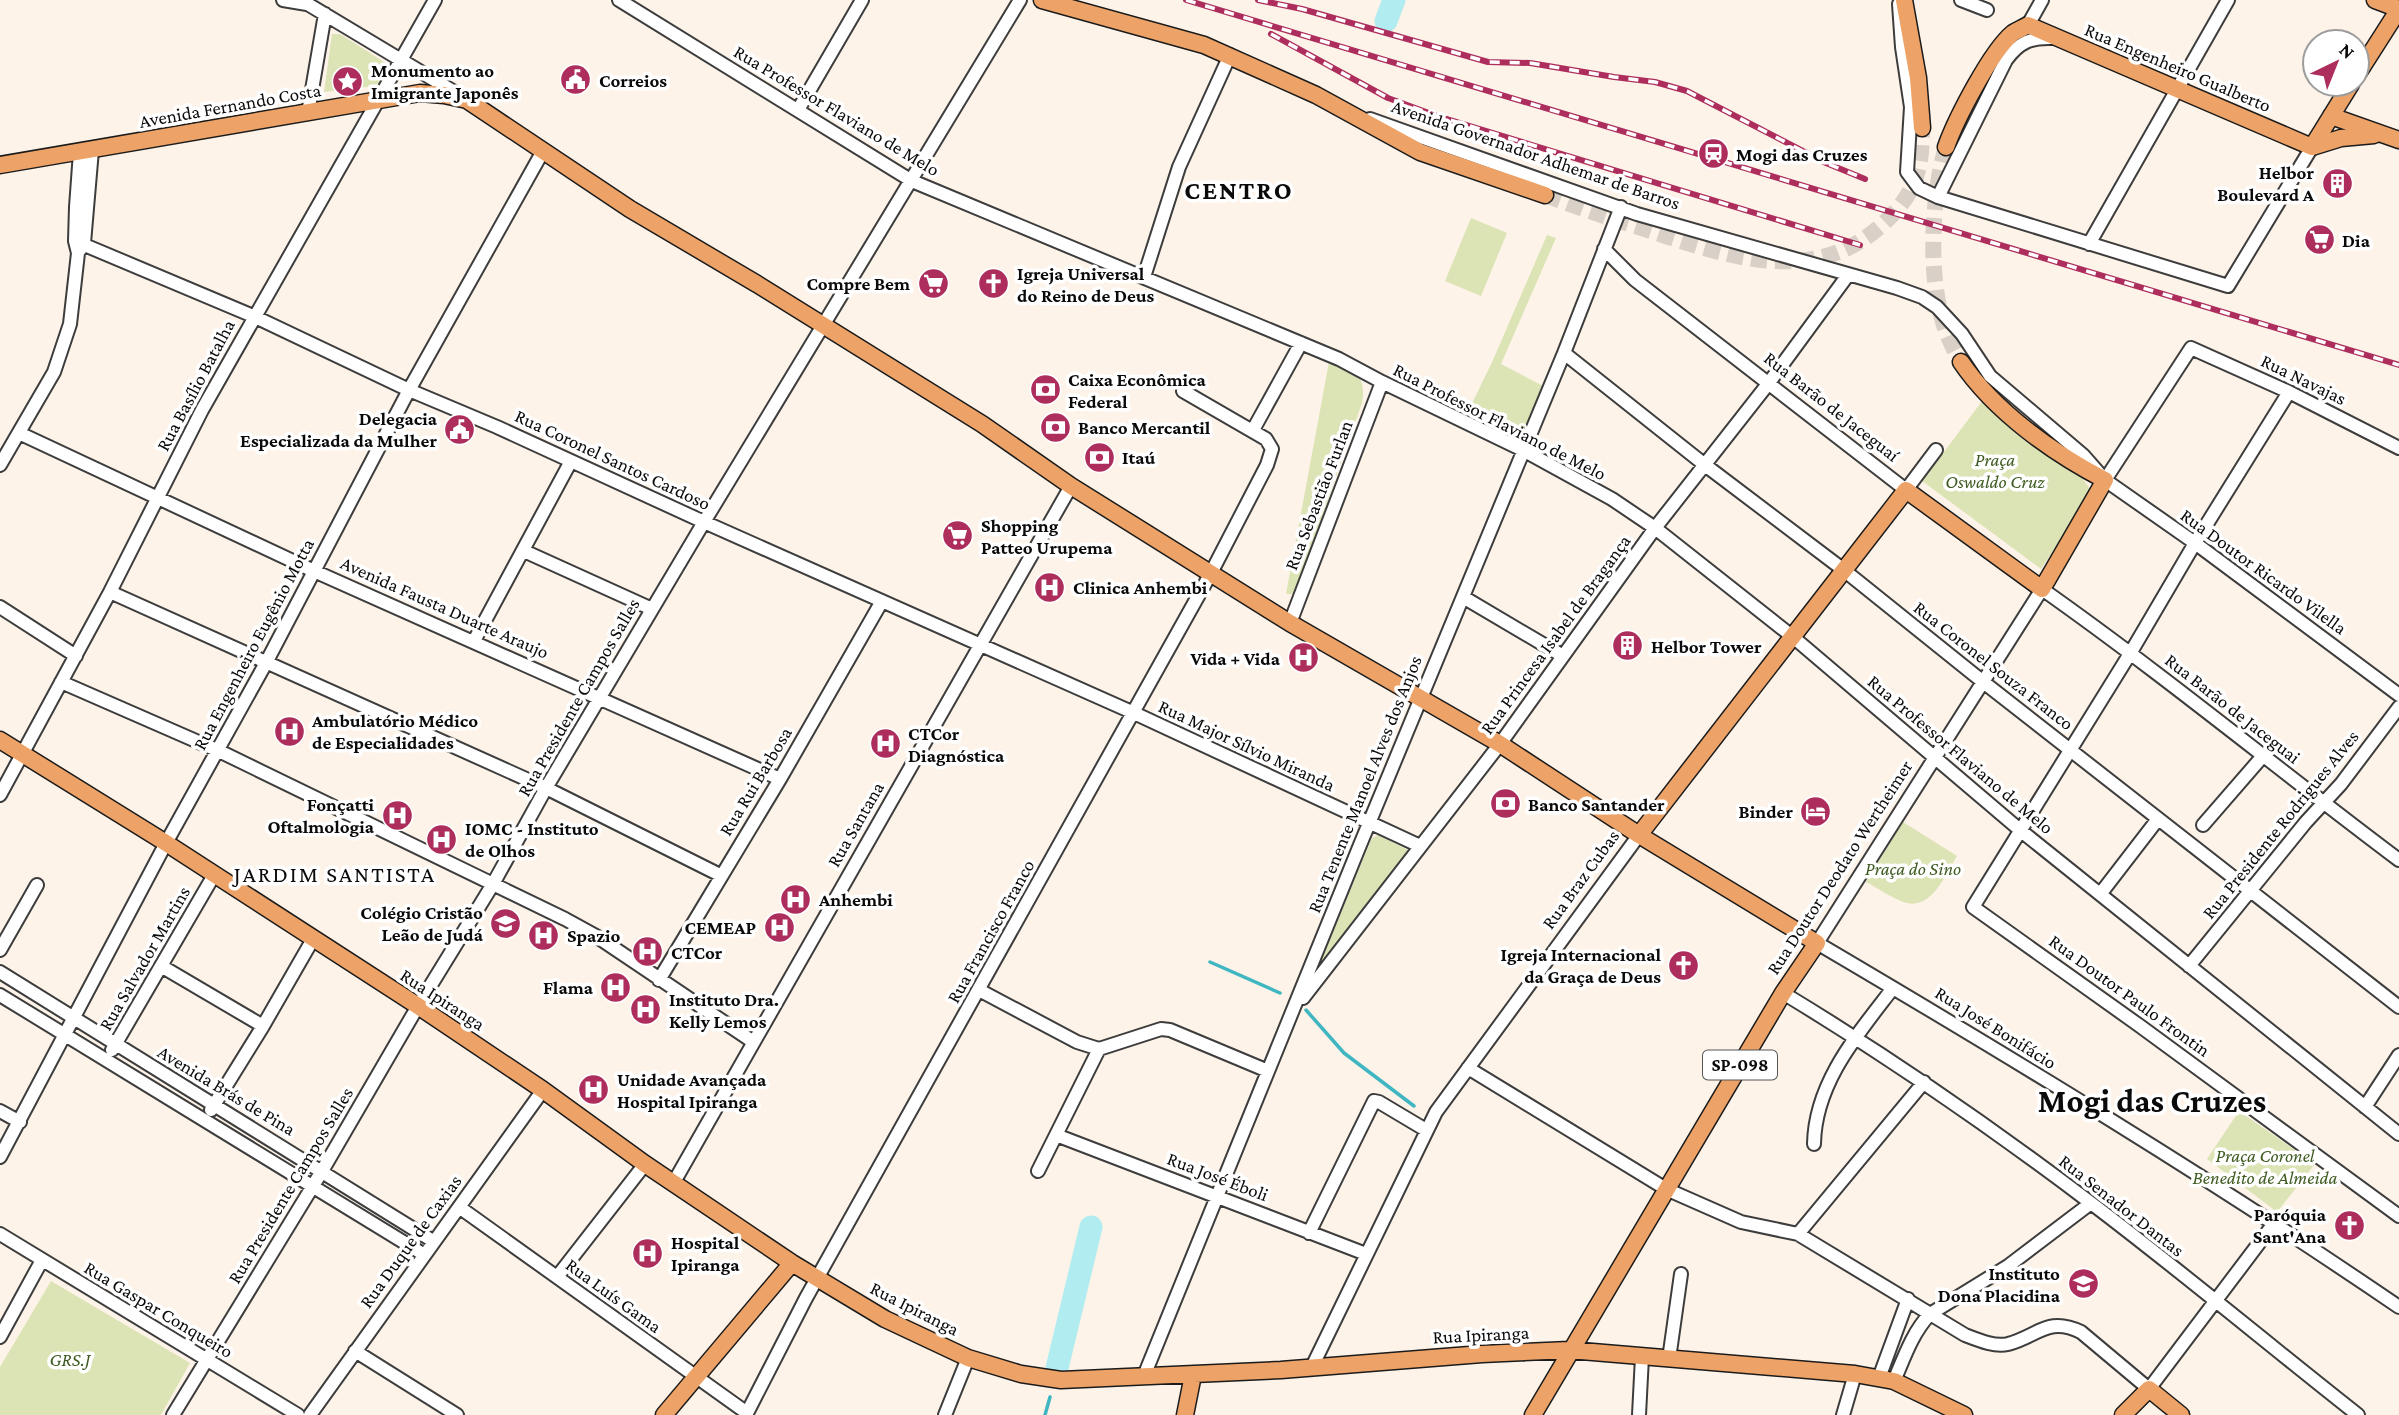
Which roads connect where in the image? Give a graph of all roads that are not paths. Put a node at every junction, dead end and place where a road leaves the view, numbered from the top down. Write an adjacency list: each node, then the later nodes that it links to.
1 (283, 0): 12 (street)
2 (435, 0): 20 (street, Rua Basílio Batalha)
3 (619, 0): 25 (street, Rua Professor Flaviano de Melo)
4 (862, 0): 25 (street)
5 (1020, 0): 37 (street, Rua Presidente Campos Salles)
6 (1042, 0): 19 (main road, Avenida Governador Adhemar de Barros)
7 (1902, 0): 29 (main road); 39 (street)
8 (1961, 0): 14 (street)
9 (2042, 0): 16 (street)
10 (2228, 0): 21 (street)
11 (2375, 0): 13 (main road)
12 (304, 2): 15 (street)
13 (2399, 9): 18 (main road)
14 (1987, 10)
15 (325, 14): 20 (street); 26 (street)
16 (2028, 25): 17 (main road, Rua Engenheiro Gualberto); 33 (main road)
17 (2054, 38): 21 (main road, Rua Engenheiro Gualberto); 39 (street)
18 (2371, 53)
19 (1230, 55): 27 (main road, Avenida Governador Adhemar de Barros); 45 (street)
20 (401, 59): 23 (street, Rua Basílio Batalha); 24 (street)
21 (2177, 90): 32 (main road, Rua Engenheiro Gualberto); 41 (street)
22 (2342, 98): 28 (main road)
23 (380, 99): 24 (main road, Avenida Fernando Costa); 26 (main road, Avenida Fernando Costa); 46 (street, Rua Basílio Batalha)
24 (467, 100): 35 (main road)
25 (798, 110): 37 (street, Rua Professor Flaviano de Melo)
26 (308, 113): 34 (main road, Avenida Fernando Costa)
27 (1350, 113): 38 (main road); 40 (street, Avenida Governador Adhemar de Barros)
28 (2331, 116): 30 (main road); 32 (main road)
29 (1922, 128)
30 (2380, 134): 31 (main road); 32 (main road)
31 (2399, 140)
32 (2312, 146): 41 (street)
33 (1946, 147)
34 (86, 151): 36 (main road, Avenida Fernando Costa); 42 (street)
35 (543, 151): 47 (main road); 55 (street, Rua Engenheiro Eugênio Motta)
36 (0, 165)
37 (912, 181): 45 (street, Rua Professor Flaviano de Melo); 47 (street, Rua Presidente Campos Salles)
38 (1545, 195)
39 (1938, 197): 41 (street)
40 (1621, 207): 43 (street, Rua Tenente Manoel Alves dos Anjos); 44 (street, Avenida Governador Adhemar de Barros)
41 (2089, 244)
42 (79, 245): 46 (street, Rua Coronel Santos Cardoso); 59 (street)
43 (1604, 249): 50 (street, Rua Tenente Manoel Alves dos Anjos); 54 (street, Rua Barão de Jaceguaí)
44 (1848, 275): 52 (street, Avenida Governador Adhemar de Barros); 54 (street, Rua Princesa Isabel de Bragança)
45 (1143, 277): 48 (street, Rua Professor Flaviano de Melo)
46 (253, 316): 55 (street, Rua Coronel Santos Cardoso); 69 (street, Rua Basílio Batalha)
47 (825, 325): 67 (main road); 70 (street, Rua Presidente Campos Salles)
48 (1306, 346): 53 (street, Rua Professor Flaviano de Melo); 58 (street)
49 (2191, 348): 57 (street, Rua Navajas); 66 (street, Rua Doutor Deodato Wertheimer)
50 (1563, 354): 61 (street, Rua Tenente Manoel Alves dos Anjos); 65 (street, Rua Coronel Souza Franco)
51 (1961, 362): 66 (main road)
52 (1990, 376): 66 (street, Rua Doutor Ricardo Vilella)
53 (1382, 382): 61 (street, Rua Professor Flaviano de Melo); 83 (street, Rua Sebastião Furlan)
54 (1768, 384): 65 (street, Rua Princesa Isabel de Bragança); 68 (street, Rua Barão de Jaceguaí)
55 (409, 390): 63 (street, Rua Coronel Santos Cardoso); 75 (street, Rua Engenheiro Eugênio Motta)
56 (1183, 391): 58 (street)
57 (2289, 392): 60 (street, Rua Navajas); 72 (street)
58 (1253, 430): 76 (street, Rua Francisco Franco)
59 (19, 433): 64 (street); 69 (street, Avenida Fausta Duarte Araujo)
60 (2399, 448)
61 (1523, 450): 71 (street, Rua Professor Flaviano de Melo); 79 (street, Rua Tenente Manoel Alves dos Anjos)
62 (1936, 450): 68 (street, Rua Braz Cubas)
63 (571, 461): 70 (street, Rua Coronel Santos Cardoso); 73 (street)
64 (0, 465)
65 (1705, 465): 71 (street, Rua Princesa Isabel de Bragança); 74 (street, Rua Coronel Souza Franco)
66 (2105, 480): 72 (street, Rua Doutor Ricardo Vilella); 77 (main road, Rua Doutor Deodato Wertheimer / SP-098)
67 (1071, 486): 76 (main road); 86 (street, Rua Santana)
68 (1906, 490): 74 (main road, Rua Braz Cubas); 77 (main road, Rua Barão de Jaceguaí)
69 (157, 497): 75 (street, Avenida Fausta Duarte Araujo); 78 (street, Rua Basílio Batalha)
70 (704, 522): 80 (street, Rua Coronel Santos Cardoso); 82 (street, Rua Presidente Campos Salles)
71 (1655, 528): 84 (street, Rua Professor Flaviano de Melo); 89 (street, Rua Princesa Isabel de Bragança)
72 (2195, 543): 87 (street); 93 (street, Rua Doutor Ricardo Vilella)
73 (524, 551): 82 (street); 85 (street)
74 (1845, 570): 84 (main road, Rua Braz Cubas); 91 (street, Rua Coronel Souza Franco)
75 (314, 571): 85 (street, Avenida Fausta Duarte Araujo); 90 (street, Rua Engenheiro Eugênio Motta)
76 (1211, 573): 83 (main road); 97 (street, Rua Francisco Franco)
77 (2042, 589): 87 (street, Rua Barão de Jaceguai); 91 (street, Rua Doutor Deodato Wertheimer / SP-098)
78 (110, 592): 88 (street, Rua Basílio Batalha); 90 (street)
79 (1463, 597): 89 (street); 95 (street, Rua Tenente Manoel Alves dos Anjos)
80 (882, 601): 86 (street, Rua Coronel Santos Cardoso); 105 (street, Rua Rui Barbosa)
81 (0, 607): 88 (street)
82 (652, 609): 94 (street, Rua Presidente Campos Salles)
83 (1290, 623): 95 (main road)
84 (1793, 637): 104 (street, Rua Professor Flaviano de Melo); 113 (main road, Rua Braz Cubas)
85 (474, 641): 94 (street, Avenida Fausta Duarte Araujo)
86 (981, 646): 97 (street, Rua Coronel Santos Cardoso); 142 (street, Rua Santana)
87 (2131, 652): 100 (street); 103 (street, Rua Barão de Jaceguai)
88 (76, 656): 92 (street, Rua Basílio Batalha)
89 (1563, 656): 99 (street, Rua Princesa Isabel de Bragança)
90 (267, 661): 101 (street, Rua Engenheiro Eugênio Motta); 106 (street)
91 (1982, 681): 100 (street, Rua Coronel Souza Franco); 104 (street, Rua Doutor Deodato Wertheimer / SP-098)
92 (61, 682): 101 (street); 102 (street, Rua Basílio Batalha)
93 (2399, 695)
94 (600, 698): 105 (street, Avenida Fausta Duarte Araujo); 106 (street, Rua Presidente Campos Salles)
95 (1420, 699): 99 (main road); 110 (street, Rua Tenente Manoel Alves dos Anjos)
96 (2399, 707): 108 (street, Rua Presidente Rodrigues Alves)
97 (1133, 713): 110 (street, Rua Major Sílvio Miranda); 132 (street, Rua Francisco Franco)
98 (0, 740): 102 (main road, Rua Ipiranga)
99 (1500, 744): 113 (main road); 115 (street, Rua Princesa Isabel de Bragança)
100 (2070, 749): 109 (street, Rua Coronel Souza Franco); 112 (street)
101 (219, 751): 114 (street, Rua Engenheiro Eugênio Motta); 119 (street)
102 (23, 755): 107 (street, Rua Basílio Batalha); 114 (main road, Rua Ipiranga)
103 (2262, 757): 108 (street, Rua Barão de Jaceguai); 111 (street)
104 (1933, 758): 112 (street, Rua Professor Flaviano de Melo); 124 (street, Rua Doutor Deodato Wertheimer / SP-098)
105 (780, 779): 118 (street, Rua Rui Barbosa)
106 (546, 788): 118 (street); 119 (street, Rua Presidente Campos Salles)
107 (0, 795)
108 (2323, 803): 116 (street, Rua Barão de Jaceguai); 121 (street, Rua Presidente Rodrigues Alves)
109 (2158, 819): 121 (street, Rua Coronel Souza Franco); 122 (street)
110 (1369, 822): 115 (street, Rua Major Sílvio Miranda); 137 (street, Rua Tenente Manoel Alves dos Anjos)
111 (2203, 825)
112 (2020, 830): 122 (street, Rua Professor Flaviano de Melo); 170 (street, Rua Doutor Paulo Frontin)
113 (1639, 835): 124 (main road); 147 (street, Rua Braz Cubas)
114 (166, 843): 117 (main road, Rua Ipiranga); 138 (street, Rua Engenheiro Eugênio Motta)
115 (1420, 846): 137 (street, Rua Princesa Isabel de Bragança)
116 (2399, 860)
117 (215, 875): 123 (main road, Rua Ipiranga); 126 (street, Rua Salvador Martins)
118 (720, 875): 130 (street, Rua Rui Barbosa)
119 (493, 884): 130 (street); 135 (street, Rua Presidente Campos Salles)
120 (37, 885): 125 (street)
121 (2249, 890): 127 (street, Rua Presidente Rodrigues Alves); 136 (street, Rua Coronel Souza Franco)
122 (2101, 893): 127 (street, Rua Professor Flaviano de Melo)
123 (313, 939): 135 (main road, Rua Ipiranga); 139 (street)
124 (1817, 943): 131 (street, Rua José Bonifácio); 133 (main road, Rua Doutor Deodato Wertheimer / SP-098)
125 (0, 950)
126 (161, 966): 139 (street); 143 (street, Rua Salvador Martins)
127 (2189, 966): 152 (street, Rua Professor Flaviano de Melo)
128 (0, 972): 129 (street, Avenida Brás de Pina)
129 (12, 980): 134 (street); 138 (street, Avenida Brás de Pina)
130 (659, 980): 142 (street)
131 (1893, 988): 141 (street); 171 (street, Rua José Bonifácio)
132 (979, 990): 144 (street); 182 (street, Rua Francisco Franco)
133 (1783, 993): 141 (street, Rua Senador Dantas); 166 (main road, Rua Doutor Deodato Wertheimer / SP-098)
134 (1, 995): 140 (street, Avenida Brás de Pina)
135 (418, 1006): 150 (main road, Rua Ipiranga); 162 (street, Rua Presidente Campos Salles)
136 (2399, 1007)
137 (1291, 1015): 148 (street, Rua Tenente Manoel Alves dos Anjos)
138 (73, 1019): 140 (street, Rua Engenheiro Eugênio Motta); 143 (street, Avenida Brás de Pina)
139 (263, 1026): 151 (street)
140 (64, 1035): 146 (street, Avenida Brás de Pina); 155 (street, Rua Engenheiro Eugênio Motta)
141 (1856, 1037): 149 (street, Rua Senador Dantas); 159 (street)
142 (752, 1041): 164 (street, Rua Santana)
143 (115, 1044): 146 (street, Rua Salvador Martins); 151 (street, Avenida Brás de Pina)
144 (1099, 1049): 148 (street); 158 (street)
145 (2399, 1055): 152 (street)
146 (107, 1060): 154 (street, Avenida Brás de Pina)
147 (1468, 1068): 156 (street, Rua Braz Cubas); 166 (street)
148 (1268, 1071): 167 (street, Rua Tenente Manoel Alves dos Anjos)
149 (1923, 1082): 168 (street, Rua Senador Dantas); 174 (street)
150 (542, 1090): 161 (main road, Rua Ipiranga); 169 (street, Rua Duque de Caxias)
151 (213, 1106): 154 (street); 162 (street, Avenida Brás de Pina)
152 (2365, 1107): 157 (street, Rua Professor Flaviano de Melo)
153 (0, 1111): 155 (street)
154 (205, 1120): 165 (street, Avenida Brás de Pina)
155 (20, 1122): 160 (street, Rua Engenheiro Eugênio Motta)
156 (1426, 1130): 172 (street); 177 (street, Rua Braz Cubas)
157 (2399, 1134)
158 (1056, 1135): 163 (street); 167 (street, Rua José Éboli)
159 (1814, 1144)
160 (0, 1157)
161 (645, 1164): 164 (main road, Rua Ipiranga); 181 (street)
162 (322, 1171): 165 (street, Rua Presidente Campos Salles); 175 (street, Avenida Brás de Pina)
163 (1038, 1171)
164 (674, 1182): 179 (main road, Rua Ipiranga)
165 (313, 1186): 176 (street, Avenida Brás de Pina); 195 (street, Rua Presidente Campos Salles)
166 (1666, 1189): 174 (street); 190 (main road, Rua Doutor Deodato Wertheimer / SP-098)
167 (1217, 1196): 172 (street, Rua José Éboli); 199 (street, Rua Tenente Manoel Alves dos Anjos)
168 (2091, 1203): 184 (street, Rua Senador Dantas); 185 (street)
169 (459, 1207): 175 (street, Rua Duque de Caxias); 181 (street, Rua Luís Gama)
170 (2399, 1216)
171 (2275, 1222): 184 (street); 186 (street, Rua José Bonifácio)
172 (1309, 1233): 177 (street, Rua José Éboli)
173 (0, 1234): 178 (street, Rua Gaspar Conqueiro)
174 (1798, 1234): 183 (street)
175 (433, 1241): 176 (street, Rua Duque de Caxias)
176 (423, 1254): 191 (street, Rua Duque de Caxias)
177 (1366, 1254): 196 (street, Rua Braz Cubas)
178 (42, 1260): 189 (street); 195 (street, Rua Gaspar Conqueiro)
179 (792, 1263): 182 (main road, Rua Ipiranga); 200 (main road)
180 (1681, 1273): 194 (street)
181 (557, 1278): 200 (street, Rua Luís Gama)
182 (817, 1278): 192 (main road, Rua Ipiranga); 204 (street, Rua Francisco Franco)
183 (1908, 1299): 187 (street); 201 (street)
184 (2214, 1301): 202 (street); 217 (street, Rua Senador Dantas)
185 (1945, 1306): 187 (street); 188 (street)
186 (2399, 1307)
187 (1930, 1314): 188 (street); 201 (street)
188 (1965, 1335): 202 (street)
189 (0, 1337)
190 (1569, 1350): 193 (main road, Rua Ipiranga); 196 (main road, Rua Ipiranga); 212 (main road, Rua Doutor Deodato Wertheimer / SP-098)
191 (355, 1351): 207 (street, Rua Duque de Caxias); 208 (street)
192 (968, 1357): 199 (main road, Rua Ipiranga); 210 (street)
193 (1642, 1357): 194 (main road, Rua Ipiranga); 213 (street)
194 (1669, 1359): 197 (main road, Rua Ipiranga)
195 (207, 1361): 205 (street, Rua Presidente Campos Salles); 206 (street, Rua Gaspar Conqueiro)
196 (1312, 1367): 198 (main road, Rua Ipiranga)
197 (1855, 1374): 201 (main road, Rua Ipiranga); 214 (street)
198 (1194, 1375): 199 (main road, Rua Ipiranga); 211 (main road)
199 (1144, 1376)
200 (695, 1377): 204 (street, Rua Luís Gama); 209 (main road)
201 (1886, 1380): 215 (main road, Rua Ipiranga)
202 (2149, 1389): 203 (main road); 216 (main road)
203 (2179, 1413): 216 (main road)
204 (747, 1414)
205 (173, 1415)
206 (298, 1415)
207 (310, 1415)
208 (457, 1415)
209 (664, 1415)
210 (945, 1415)
211 (1185, 1415)
212 (1533, 1415)
213 (1639, 1415)
214 (1843, 1415)
215 (1964, 1415)
216 (2124, 1415)
217 (2358, 1415)

